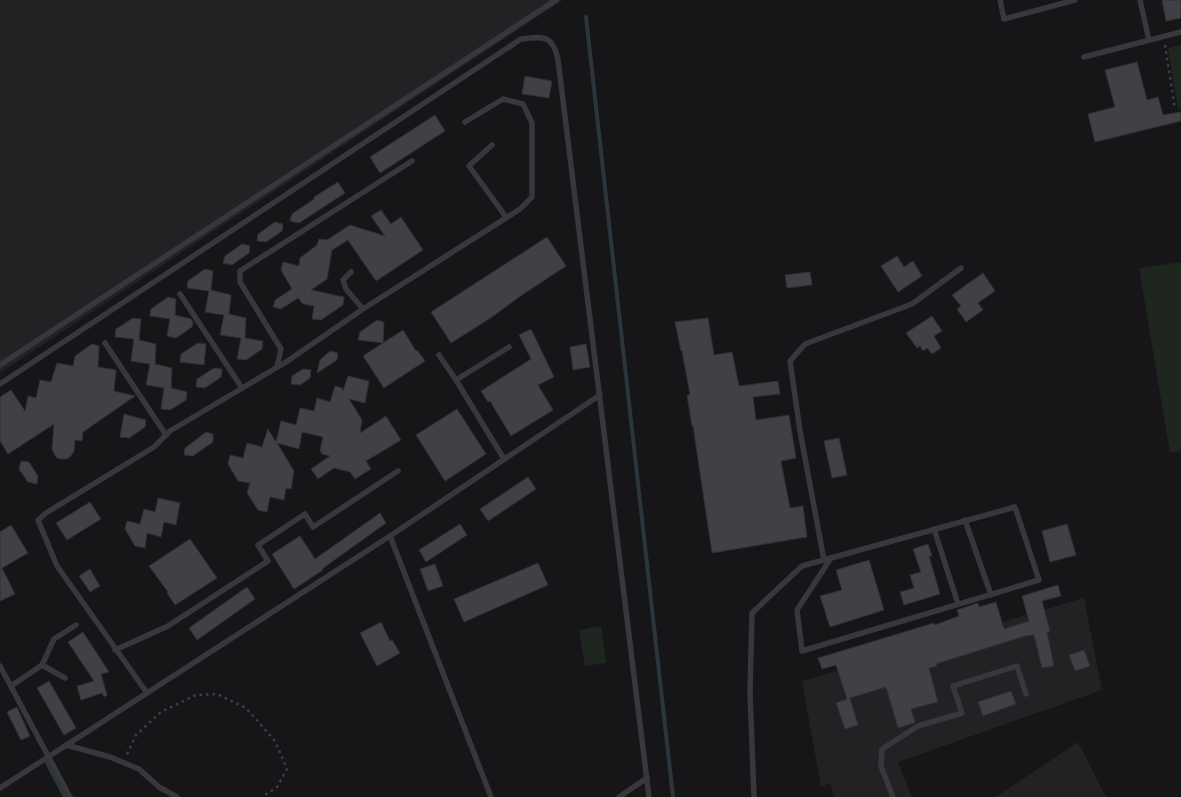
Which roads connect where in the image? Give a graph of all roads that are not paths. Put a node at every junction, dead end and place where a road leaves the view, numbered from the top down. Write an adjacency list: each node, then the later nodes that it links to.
1 (556, 0): 19 (lane)
2 (1000, 0): 3 (lane)
3 (1075, 0)
4 (1140, 0): 6 (lane)
5 (1181, 32): 6 (lane)
6 (1149, 40): 7 (lane)
7 (1084, 57)
8 (465, 122): 11 (lane)
9 (492, 146): 11 (lane)
10 (412, 161): 20 (lane)
11 (506, 217): 15 (lane)
12 (961, 268): 32 (lane)
13 (351, 272): 15 (lane)
14 (180, 294): 23 (lane)
15 (363, 309): 20 (lane)
16 (105, 343): 25 (lane)
17 (508, 347): 21 (lane)
18 (439, 355): 21 (lane)
19 (0, 364)
20 (277, 367): 23 (lane)
21 (456, 380): 26 (lane)
22 (0, 384): 24 (lane)
23 (242, 388): 25 (lane)
24 (600, 395): 26 (lane); 45 (lane)
25 (166, 435): 36 (lane)
26 (504, 459): 30 (lane)
27 (398, 471): 36 (lane)
28 (965, 520): 29 (lane); 33 (lane); 33 (lane)
29 (934, 529): 31 (lane); 34 (lane)
30 (390, 536): 41 (lane); 49 (lane)
31 (831, 558): 32 (lane); 34 (lane)
32 (824, 560): 52 (lane)
33 (991, 595): 34 (lane)
34 (958, 604)
35 (76, 625): 37 (lane)
36 (115, 650): 41 (lane)
37 (42, 665): 39 (lane); 40 (lane)
38 (0, 666): 40 (lane)
39 (65, 678)
40 (10, 686): 44 (lane)
41 (147, 693): 43 (lane)
42 (1026, 694): 53 (lane)
43 (66, 745): 44 (lane); 48 (lane)
44 (48, 756): 46 (lane); 47 (lane)
45 (647, 778): 50 (lane); 51 (lane)
46 (0, 788)
47 (70, 797)
48 (177, 797)
49 (491, 797)
50 (619, 797)
51 (649, 797)
52 (754, 797)
53 (893, 797)

